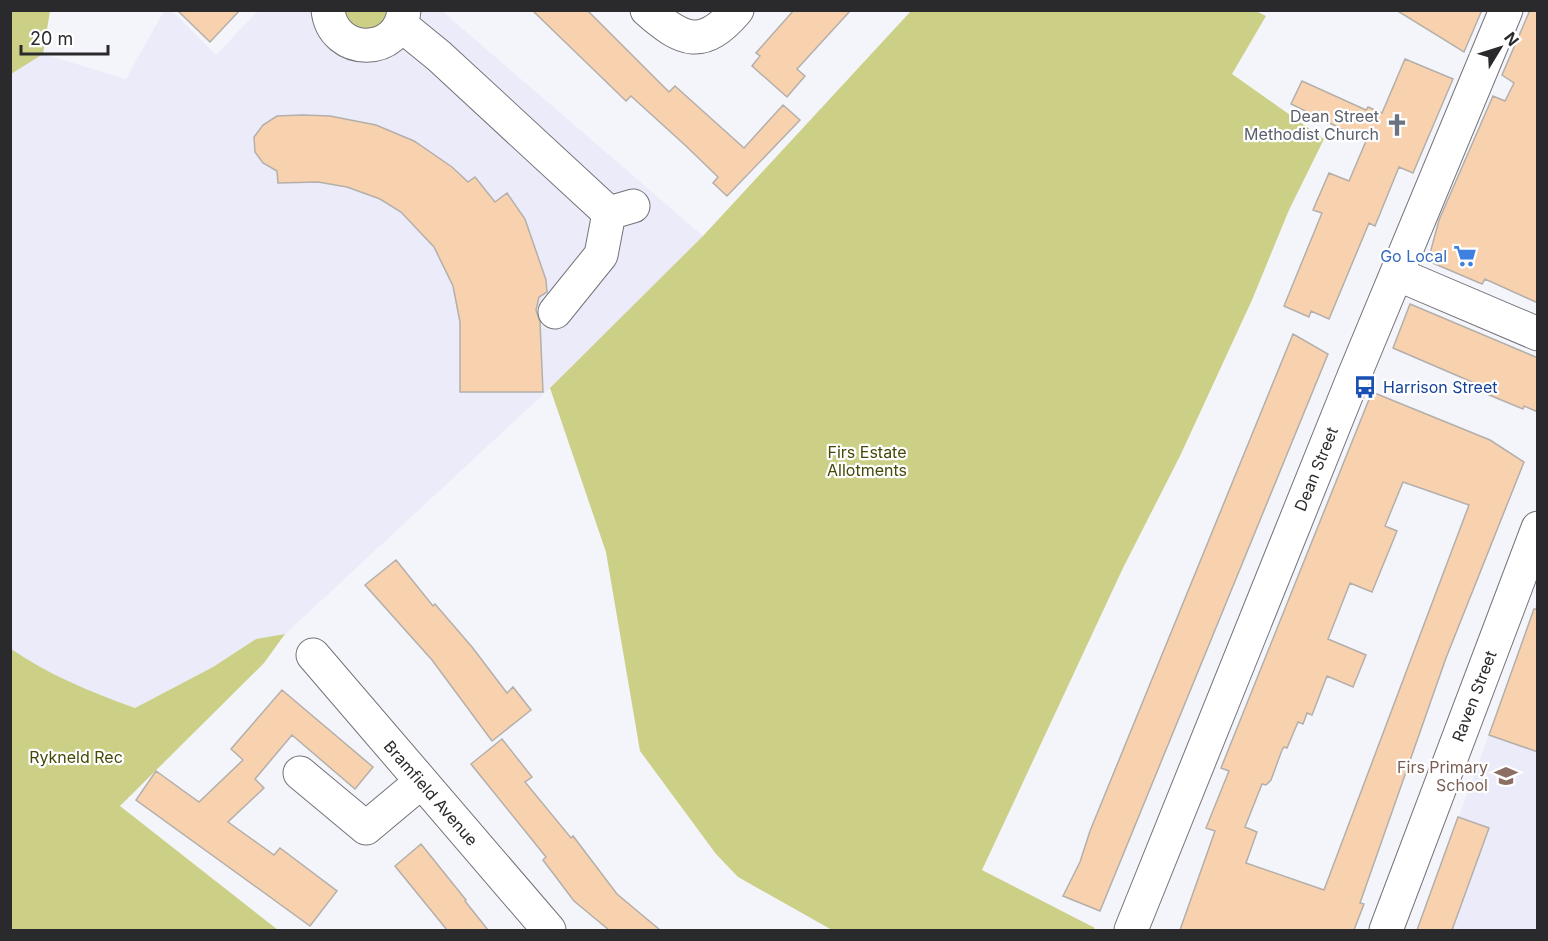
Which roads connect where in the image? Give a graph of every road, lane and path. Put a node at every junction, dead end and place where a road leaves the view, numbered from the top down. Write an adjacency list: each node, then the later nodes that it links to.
1 (328, 10): 5 (street)
2 (647, 10): 3 (street)
3 (737, 10)
4 (1506, 10): 6 (street, Dean Street)
5 (403, 18): 7 (street)
6 (1397, 274): 8 (street); 14 (street, Dean Street)
7 (555, 312)
8 (1538, 334)
9 (1538, 528): 15 (street, Raven Street)
10 (313, 655): 12 (street, Bramfield Avenue)
11 (300, 773): 12 (street)
12 (422, 782): 13 (street, Bramfield Avenue)
13 (549, 930)
14 (1131, 930)
15 (1386, 930)

